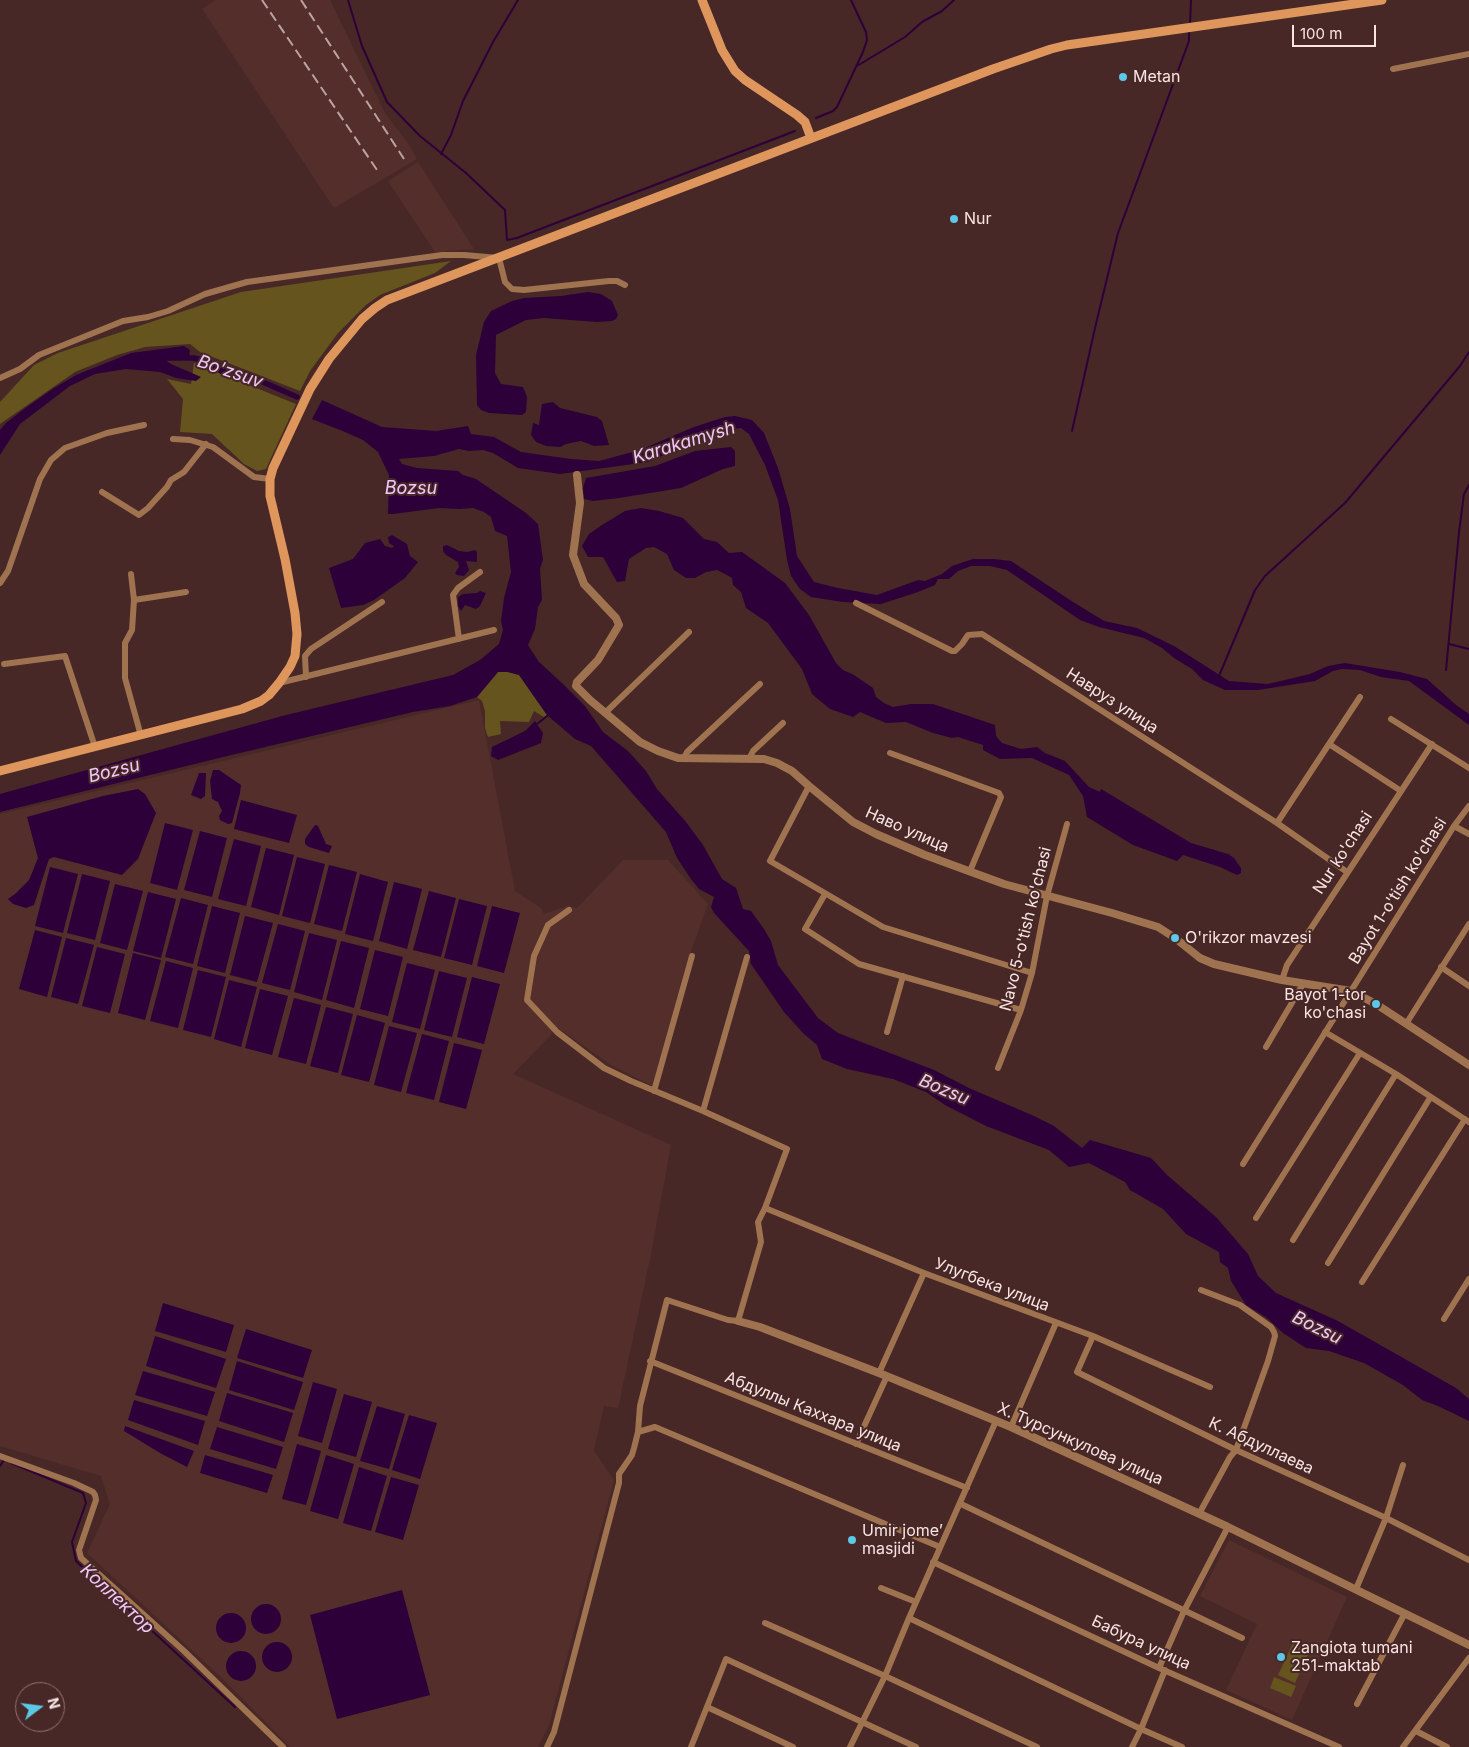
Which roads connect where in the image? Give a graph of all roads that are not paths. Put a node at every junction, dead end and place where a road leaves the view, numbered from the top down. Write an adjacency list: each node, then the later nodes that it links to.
1 (702, 0): 5 (main road)
2 (1382, 0): 6 (main road)
3 (1469, 54): 4 (street)
4 (1393, 69)
5 (806, 122): 6 (main road); 7 (main road)
6 (825, 133): 7 (main road)
7 (811, 138): 8 (main road)
8 (499, 258): 9 (street); 10 (street); 15 (main road)
9 (625, 286)
10 (0, 378)
11 (144, 425): 19 (street)
12 (173, 439): 13 (street)
13 (206, 444): 15 (street); 16 (street)
14 (577, 476): 32 (street, Наво улица)
15 (270, 479): 29 (main road)
16 (102, 492)
17 (480, 572): 26 (street)
18 (130, 574): 21 (street)
19 (0, 583)
20 (186, 592): 21 (street)
21 (134, 600): 35 (street)
22 (382, 602): 28 (street)
23 (856, 603): 47 (street, Навруз улица)
24 (494, 630): 26 (street)
25 (689, 632): 32 (street)
26 (459, 639): 28 (street)
27 (4, 664): 38 (street)
28 (306, 677): 29 (street)
29 (279, 683): 35 (main road)
30 (760, 684): 40 (street)
31 (1360, 697): 36 (street)
32 (606, 712): 40 (street, Наво улица)
33 (1391, 719): 37 (street)
34 (783, 723): 41 (street)
35 (141, 736): 38 (main road)
36 (1329, 744): 45 (street); 47 (street)
37 (1432, 744): 42 (street); 45 (street, Nur ko'chasi)
38 (95, 747): 43 (main road)
39 (890, 753): 51 (street)
40 (684, 758): 41 (street, Наво улица)
41 (749, 759): 44 (street, Наво улица)
42 (1469, 768)
43 (0, 771)
44 (809, 786): 51 (street, Наво улица); 53 (street)
45 (1400, 792): 52 (street, Nur ko'chasi)
46 (1469, 806): 49 (street, Bayot 1-o'tish ko'chasi)
47 (1277, 822): 52 (street, Навруз улица)
48 (1067, 824): 54 (street, Navo 5-o'tish ko'chasi)
49 (1454, 826): 50 (street); 65 (street, Bayot 1-o'tish ko'chasi)
50 (1469, 834)
51 (970, 871): 54 (street, Наво улица)
52 (1347, 872): 62 (street, Nur ko'chasi)
53 (825, 894): 60 (street); 61 (street)
54 (1047, 896): 60 (street, Navo 5-o'tish ko'chasi); 62 (street, Наво улица)
55 (569, 910): 75 (street)
56 (1469, 924): 59 (street)
57 (692, 956): 75 (street)
58 (746, 957): 77 (street)
59 (1442, 967): 64 (street); 67 (street)
60 (1032, 973): 66 (street, Navo 5-o'tish ko'chasi)
61 (903, 976): 66 (street); 68 (street)
62 (1282, 980): 63 (street, Наво улица)
63 (1303, 984): 65 (street, Наво улица); 70 (street)
64 (1469, 986)
65 (1351, 991): 67 (street, Наво улица); 69 (street, Bayot 1-o'tish ko'chasi)
66 (1021, 1010): 73 (street, Navo 5-o'tish ko'chasi)
67 (1406, 1024): 72 (street, Наво улица)
68 (887, 1032)
69 (1325, 1032): 71 (street); 79 (street, Bayot 1-o'tish ko'chasi)
70 (1266, 1047)
71 (1360, 1053): 74 (street); 81 (street)
72 (1469, 1065)
73 (998, 1068)
74 (1396, 1074): 76 (street); 82 (street)
75 (654, 1091): 77 (street)
76 (1430, 1098): 78 (street); 83 (street)
77 (703, 1110): 80 (street)
78 (1467, 1120): 86 (street)
79 (1243, 1164)
80 (765, 1208): 84 (street, Улугбека улица); 89 (street)
81 (1256, 1218)
82 (1292, 1240)
83 (1328, 1263)
84 (924, 1273): 90 (street, Улугбека улица); 93 (street)
85 (1469, 1279): 88 (street)
86 (1362, 1282)
87 (1202, 1290): 99 (street)
88 (1444, 1319)
89 (738, 1322): 92 (street, Х. Турсункулова улица); 93 (street, Х. Турсункулова улица)
90 (1056, 1324): 91 (street, Улугбека улица); 96 (street)
91 (1093, 1336): 94 (street, Улугбека улица); 99 (street, К. Абдуллаева)
92 (650, 1361): 97 (street); 98 (street, Абдуллы Каххара улица)
93 (883, 1374): 95 (street, Х. Турсункулова улица); 98 (street)
94 (1210, 1387)
95 (996, 1421): 96 (street, Х. Турсункулова улица); 102 (street)
96 (1011, 1427): 104 (street, Х. Турсункулова улица)
97 (638, 1432): 107 (street); 128 (street)
98 (856, 1444): 102 (street, Абдуллы Каххара улица)
99 (1236, 1450): 104 (street); 105 (street, К. Абдуллаева)
100 (0, 1456): 127 (street)
101 (1403, 1465): 105 (street)
102 (967, 1488): 103 (street)
103 (961, 1504): 107 (street); 113 (street)
104 (1199, 1514): 106 (street, Х. Турсункулова улица)
105 (1386, 1518): 108 (street, К. Абдуллаева); 111 (street)
106 (1228, 1527): 111 (street, Х. Турсункулова улица); 113 (street)
107 (940, 1547): 109 (street)
108 (1469, 1560)
109 (933, 1562): 112 (street); 120 (street, Бабура улица)
110 (880, 1588): 112 (street)
111 (1356, 1589): 114 (street, Х. Турсункулова улица)
112 (916, 1602): 115 (street)
113 (1184, 1611): 117 (street); 120 (street)
114 (1405, 1613): 118 (street, Х. Турсункулова улица); 122 (street)
115 (909, 1618): 121 (street); 125 (street)
116 (765, 1622): 121 (street)
117 (1242, 1638)
118 (1469, 1645)
119 (1469, 1658): 126 (street)
120 (1162, 1669): 125 (street); 136 (street, Бабура улица)
121 (885, 1676): 124 (street); 133 (street)
122 (1357, 1704)
123 (707, 1707): 124 (street); 129 (street); 130 (street)
124 (862, 1722): 131 (street); 132 (street)
125 (1141, 1729): 134 (street); 135 (street)
126 (1416, 1731): 137 (street); 138 (street)
127 (283, 1747)
128 (547, 1747)
129 (691, 1747)
130 (793, 1747)
131 (850, 1747)
132 (916, 1747)
133 (1036, 1747)
134 (1132, 1747)
135 (1182, 1747)
136 (1339, 1747)
137 (1404, 1747)
138 (1447, 1747)

